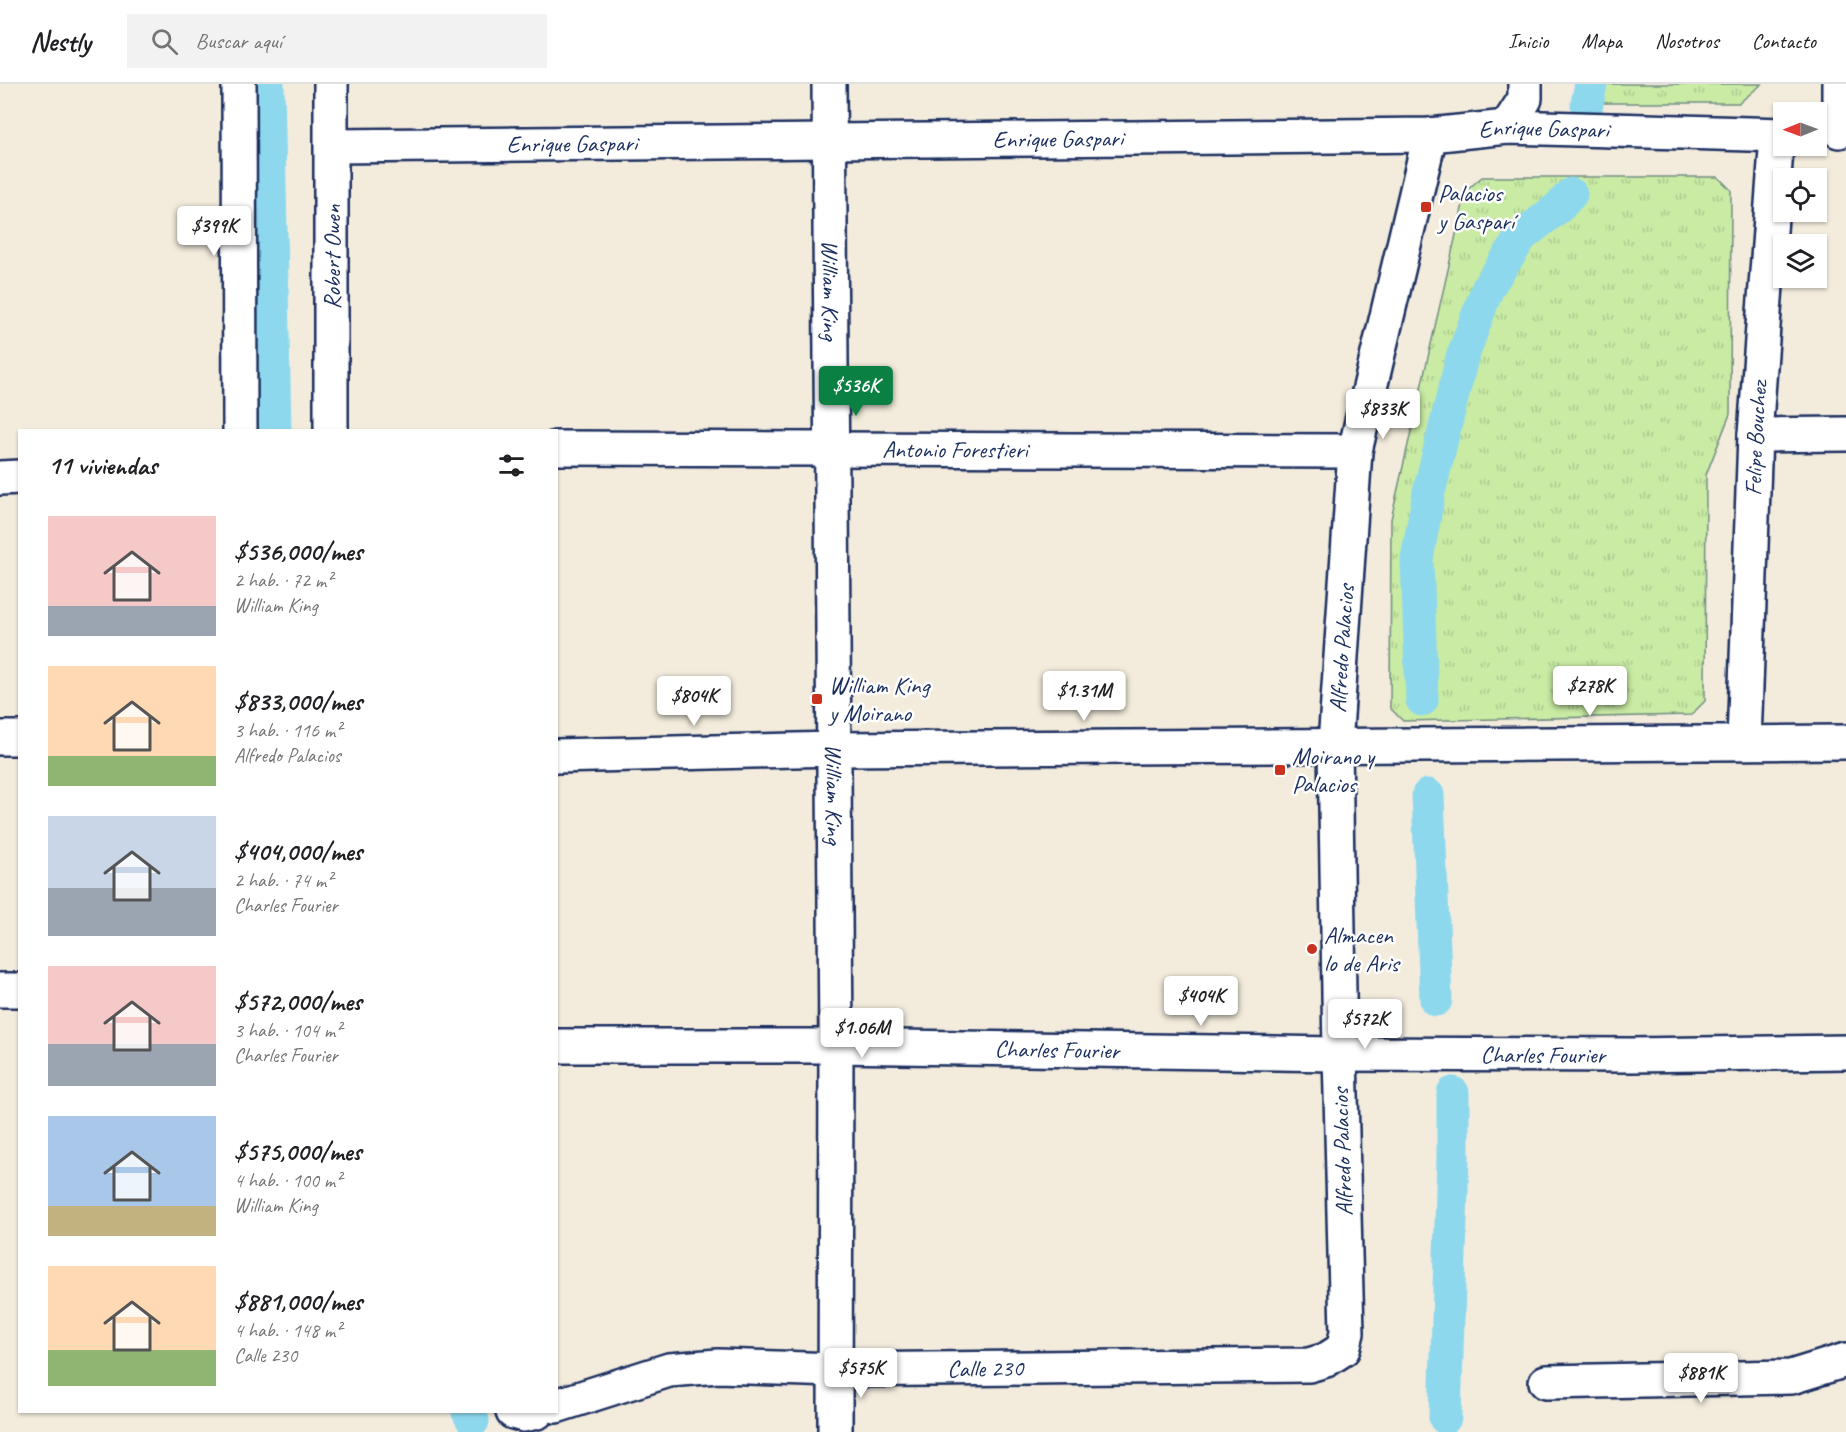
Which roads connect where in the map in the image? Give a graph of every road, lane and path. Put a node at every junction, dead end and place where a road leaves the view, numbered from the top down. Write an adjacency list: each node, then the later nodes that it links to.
1 (239, 84): 13 (street)
2 (331, 84): 11 (street, Robert Owen)
3 (829, 84): 10 (street, William King)
4 (1526, 84): 6 (street)
5 (1839, 84): 7 (street)
6 (1507, 127): 8 (street, Enrique Gaspari); 9 (street, Enrique Gaspari)
7 (1834, 132)
8 (1430, 135): 10 (street, Enrique Gaspari); 19 (street, Alfredo Palacios)
9 (1773, 136)
10 (829, 140): 11 (street, Enrique Gaspari); 18 (street, William King)
11 (332, 146): 14 (street, Robert Owen)
12 (1778, 156): 16 (street, Felipe Bouchez)
13 (240, 429)
14 (331, 429)
15 (1846, 434): 16 (street)
16 (1755, 435): 24 (street, Felipe Bouchez)
17 (558, 448): 18 (street, Antonio Forestieri)
18 (830, 448): 19 (street, Antonio Forestieri); 27 (street, William King)
19 (1354, 451): 26 (street, Alfredo Palacios)
20 (18, 477): 21 (street)
21 (0, 478)
22 (0, 738): 23 (street)
23 (18, 738)
24 (1744, 742): 25 (street); 26 (street)
25 (1846, 742)
26 (1335, 745): 27 (street); 34 (street, Alfredo Palacios)
27 (834, 749): 28 (street); 32 (street, William King)
28 (558, 756)
29 (0, 990): 30 (street)
30 (18, 990)
31 (558, 1046): 32 (street, Charles Fourier)
32 (836, 1046): 34 (street, Charles Fourier); 37 (street, William King)
33 (1846, 1052): 34 (street, Charles Fourier)
34 (1340, 1054): 35 (street, Alfredo Palacios)
35 (1343, 1349): 37 (street, Calle 230)
36 (1846, 1360): 38 (street)
37 (835, 1370): 39 (street, Calle 230); 42 (street, William King)
38 (1546, 1382)
39 (558, 1405)
40 (517, 1413): 41 (street)
41 (533, 1413)
42 (835, 1430)

